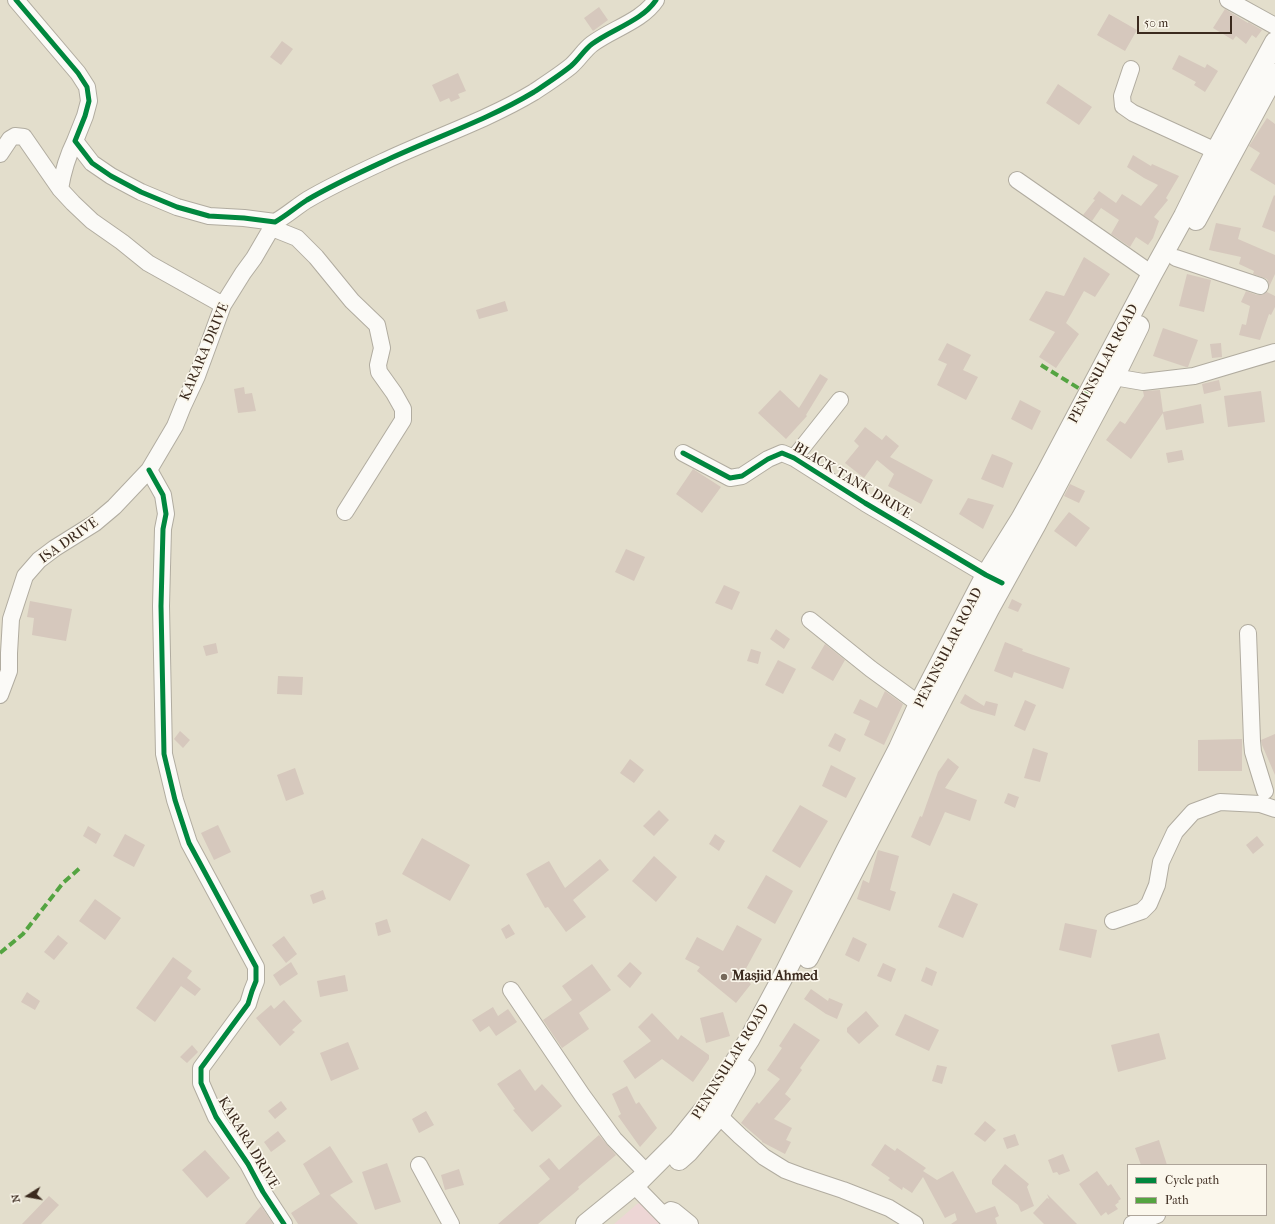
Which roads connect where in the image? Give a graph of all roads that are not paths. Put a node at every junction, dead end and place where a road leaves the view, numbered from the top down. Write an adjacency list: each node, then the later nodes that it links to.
1 (16, 0): 8 (street)
2 (656, 0): 13 (street)
3 (1228, 0): 4 (street)
4 (1275, 26)
5 (1275, 42): 9 (main road, PENINSULAR ROAD)
6 (1131, 69): 9 (street)
7 (1275, 74): 14 (main road, PENINSULAR ROAD)
8 (75, 140): 12 (street); 13 (street)
9 (1216, 151): 15 (main road, PENINSULAR ROAD)
10 (0, 154): 12 (street)
11 (1018, 180): 15 (street)
12 (60, 189): 17 (street)
13 (273, 225): 17 (street, KARARA DRIVE); 24 (street)
14 (1176, 258): 16 (street); 19 (main road, PENINSULAR ROAD)
15 (1152, 274): 25 (main road, PENINSULAR ROAD)
16 (1260, 286)
17 (223, 305): 23 (street, KARARA DRIVE)
18 (1275, 352): 19 (street)
19 (1114, 377): 25 (main road, PENINSULAR ROAD)
20 (840, 400): 22 (street)
21 (683, 453): 22 (street, BLACK TANK DRIVE)
22 (794, 458): 25 (street, BLACK TANK DRIVE)
23 (149, 470): 28 (street, ISA DRIVE); 39 (street, KARARA DRIVE)
24 (345, 512)
25 (994, 579): 29 (main road, PENINSULAR ROAD); 34 (main road, PENINSULAR ROAD)
26 (810, 620): 29 (street)
27 (1248, 633): 30 (street)
28 (0, 695)
29 (919, 704): 34 (main road, PENINSULAR ROAD)
30 (1267, 793): 31 (street); 32 (street)
31 (1275, 809)
32 (1113, 921)
33 (511, 990): 36 (street)
34 (713, 1110): 36 (main road, PENINSULAR ROAD); 44 (street)
35 (419, 1165): 40 (street)
36 (641, 1184): 38 (street); 41 (main road, PENINSULAR ROAD); 42 (main road, PENINSULAR ROAD)
37 (1154, 1216): 45 (street)
38 (667, 1219): 43 (street)
39 (284, 1224)
40 (451, 1224)
41 (586, 1224)
42 (608, 1224)
43 (690, 1224)
44 (915, 1224)
45 (1132, 1224)

